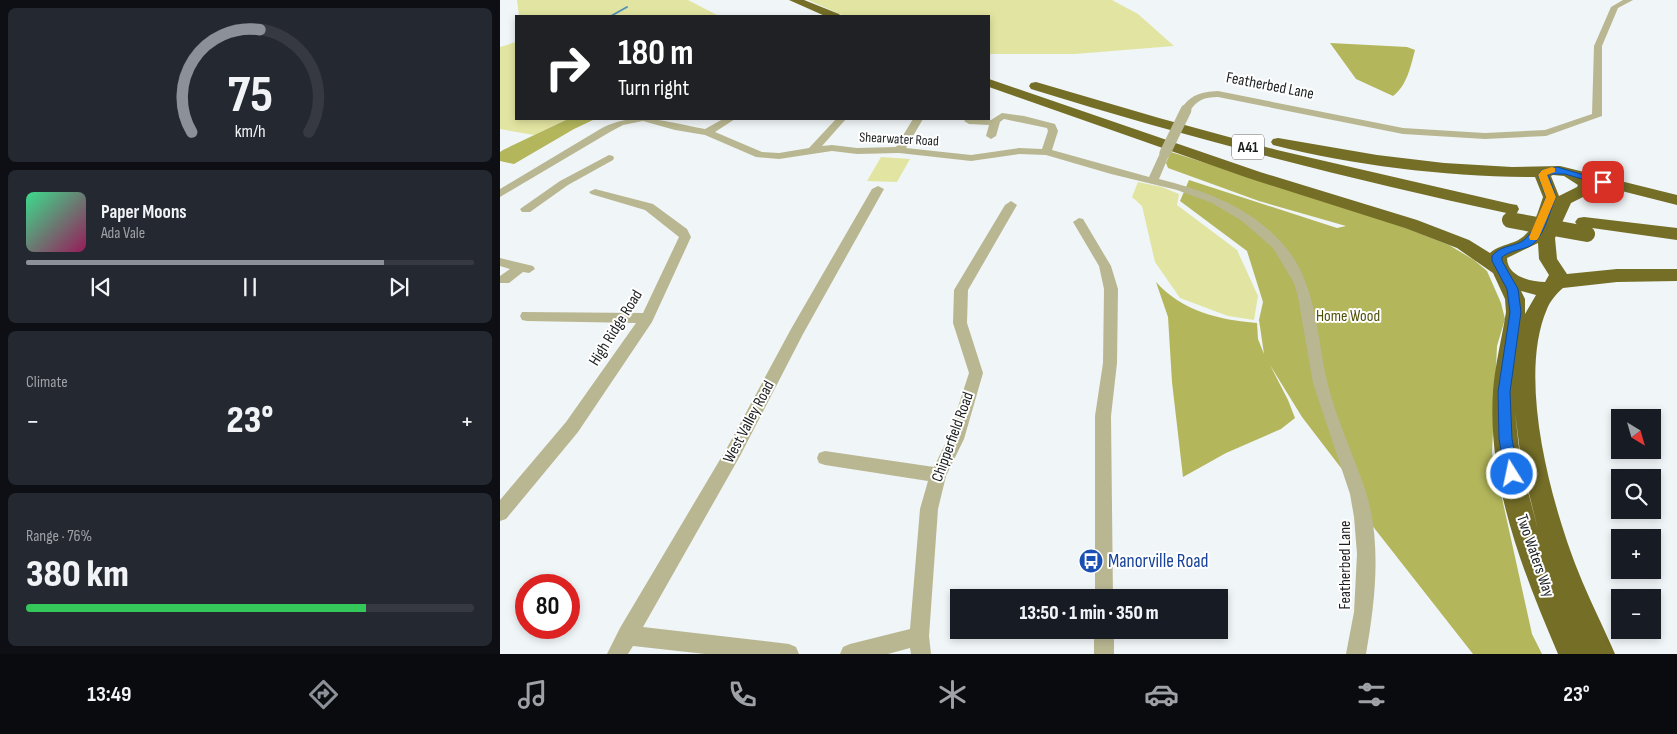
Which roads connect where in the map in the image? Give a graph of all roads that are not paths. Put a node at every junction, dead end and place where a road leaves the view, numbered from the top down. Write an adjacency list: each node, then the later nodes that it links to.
1 (1629, 0): 9 (street, Featherbed Lane)
2 (789, 2): 3 (highway); 4 (highway)
3 (814, 15)
4 (832, 15)
5 (990, 71): 8 (highway, A41)
6 (990, 81): 35 (highway, A41)
7 (990, 81): 41 (highway)
8 (1116, 110): 24 (highway, A41); 35 (highway, A41)
9 (1186, 110): 22 (street, Featherbed Lane, bridge)
10 (634, 120): 26 (street)
11 (650, 120): 17 (street, Shearwater Road)
12 (728, 120): 17 (street)
13 (840, 120): 19 (street)
14 (917, 120): 20 (street)
15 (969, 123): 16 (street)
16 (995, 123): 18 (street); 21 (street)
17 (707, 132): 19 (street, Shearwater Road)
18 (991, 136)
19 (813, 150): 20 (street, Shearwater Road)
20 (899, 150): 21 (street, Shearwater Road)
21 (1046, 152): 27 (street, Shearwater Road)
22 (1165, 153): 27 (street, Featherbed Lane)
23 (609, 158): 28 (street)
24 (1545, 172): 25 (highway); 41 (highway)
25 (1572, 174): 32 (highway); 44 (highway)
26 (535, 175): 28 (street); 31 (street)
27 (1153, 181): 58 (street, Featherbed Lane)
28 (569, 185): 34 (street)
29 (878, 189): 51 (street, West Valley Road)
30 (595, 192): 46 (street, High Ridge Road)
31 (500, 194)
32 (1677, 200)
33 (1012, 205): 48 (street, Chipperfield Road)
34 (526, 208)
35 (1511, 215): 37 (highway, A41, bridge)
36 (1079, 222): 50 (street)
37 (1586, 228): 38 (highway, A41); 39 (highway, A41)
38 (1677, 234)
39 (1677, 247)
40 (500, 262): 43 (street)
41 (1504, 273): 44 (highway); 59 (highway, Two Waters Way)
42 (1677, 275): 44 (highway)
43 (504, 280)
44 (1553, 286): 60 (highway, Two Waters Way)
45 (527, 316): 46 (street)
46 (647, 318): 49 (street, High Ridge Road)
47 (825, 458): 48 (street)
48 (938, 474): 53 (street, Chipperfield Road)
49 (500, 513)
50 (1104, 589)
51 (627, 635): 54 (street, West Valley Road); 55 (street)
52 (1104, 639): 57 (street)
53 (920, 645): 56 (street)
54 (617, 654)
55 (789, 654)
56 (850, 654)
57 (1104, 654)
58 (1356, 654)
59 (1573, 654)
60 (1600, 654)

